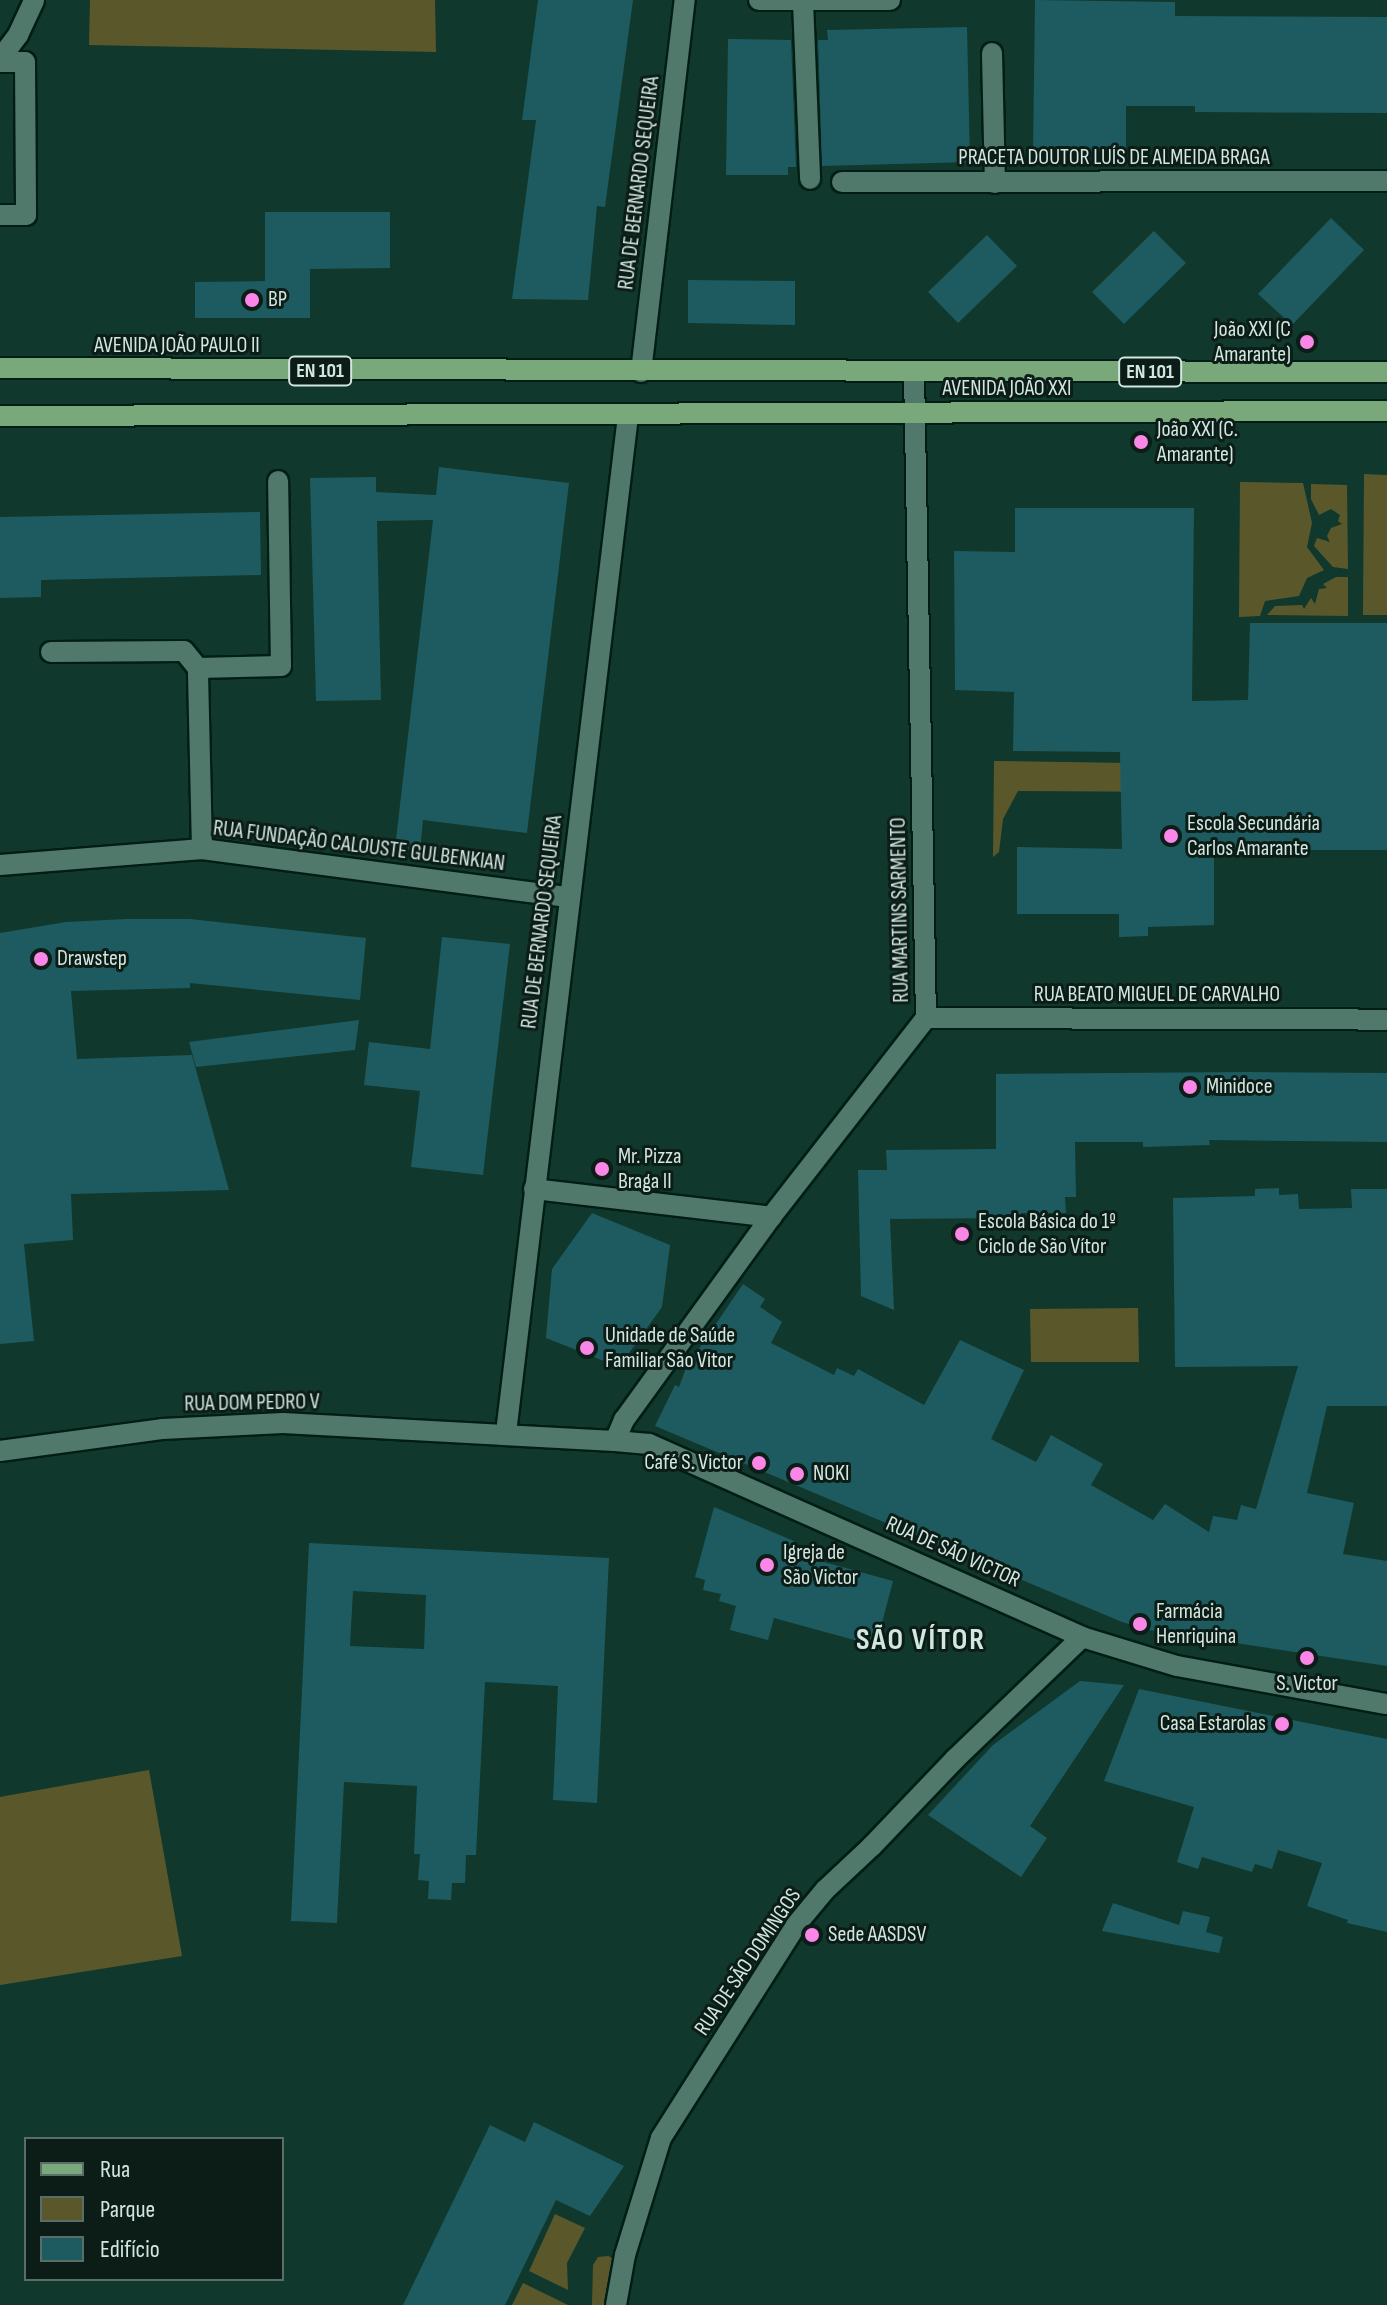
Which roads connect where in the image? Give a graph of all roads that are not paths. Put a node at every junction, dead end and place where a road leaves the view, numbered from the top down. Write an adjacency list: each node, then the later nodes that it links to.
1 (34, 0): 7 (street)
2 (685, 0): 15 (street, RUA DE BERNARDO SEQUEIRA)
3 (759, 0): 5 (street)
4 (890, 0): 5 (street)
5 (803, 2): 8 (street)
6 (992, 53): 11 (street)
7 (0, 60): 12 (street)
8 (810, 179)
9 (1387, 181): 11 (street, PRACETA DOUTOR LUÍS DE ALMEIDA BRAGA)
10 (842, 182): 11 (street, PRACETA DOUTOR LUÍS DE ALMEIDA BRAGA)
11 (995, 183)
12 (0, 215)
13 (0, 368): 15 (main road, AVENIDA JOÃO PAULO II / EN 101)
14 (914, 371): 15 (main road, AVENIDA JOÃO XXI / EN 101); 16 (main road, AVENIDA JOÃO XXI / EN 101); 18 (street, RUA MARTINS SARMENTO)
15 (641, 372)
16 (1387, 372)
17 (1387, 411): 18 (main road, AVENIDA JOÃO XXI / EN 101)
18 (914, 413): 20 (main road, AVENIDA JOÃO XXI / EN 101); 27 (street, RUA MARTINS SARMENTO)
19 (0, 416): 20 (main road, EN 101)
20 (628, 416): 26 (street, RUA DE BERNARDO SEQUEIRA)
21 (278, 481): 23 (street)
22 (51, 652): 23 (street)
23 (198, 668): 24 (street)
24 (202, 849): 25 (street, RUA FUNDAÇÃO CALOUSTE GULBENKIAN); 26 (street, RUA FUNDAÇÃO CALOUSTE GULBENKIAN)
25 (0, 865)
26 (568, 897): 29 (street, RUA DE BERNARDO SEQUEIRA)
27 (926, 1018): 28 (street, RUA BEATO MIGUEL DE CARVALHO); 30 (street, RUA MARTINS SARMENTO)
28 (1387, 1020)
29 (534, 1189): 30 (street); 31 (street, RUA DE BERNARDO SEQUEIRA)
30 (771, 1217): 32 (street, RUA MARTINS SARMENTO)
31 (506, 1433): 32 (street, RUA DE SÃO VICTOR); 33 (street, RUA DOM PEDRO V)
32 (615, 1441): 34 (street, RUA DE SÃO VICTOR)
33 (0, 1451)
34 (1082, 1637): 35 (street, RUA DE SÃO VICTOR); 36 (street, RUA DE SÃO DOMINGOS)
35 (1387, 1704)
36 (616, 2305)

